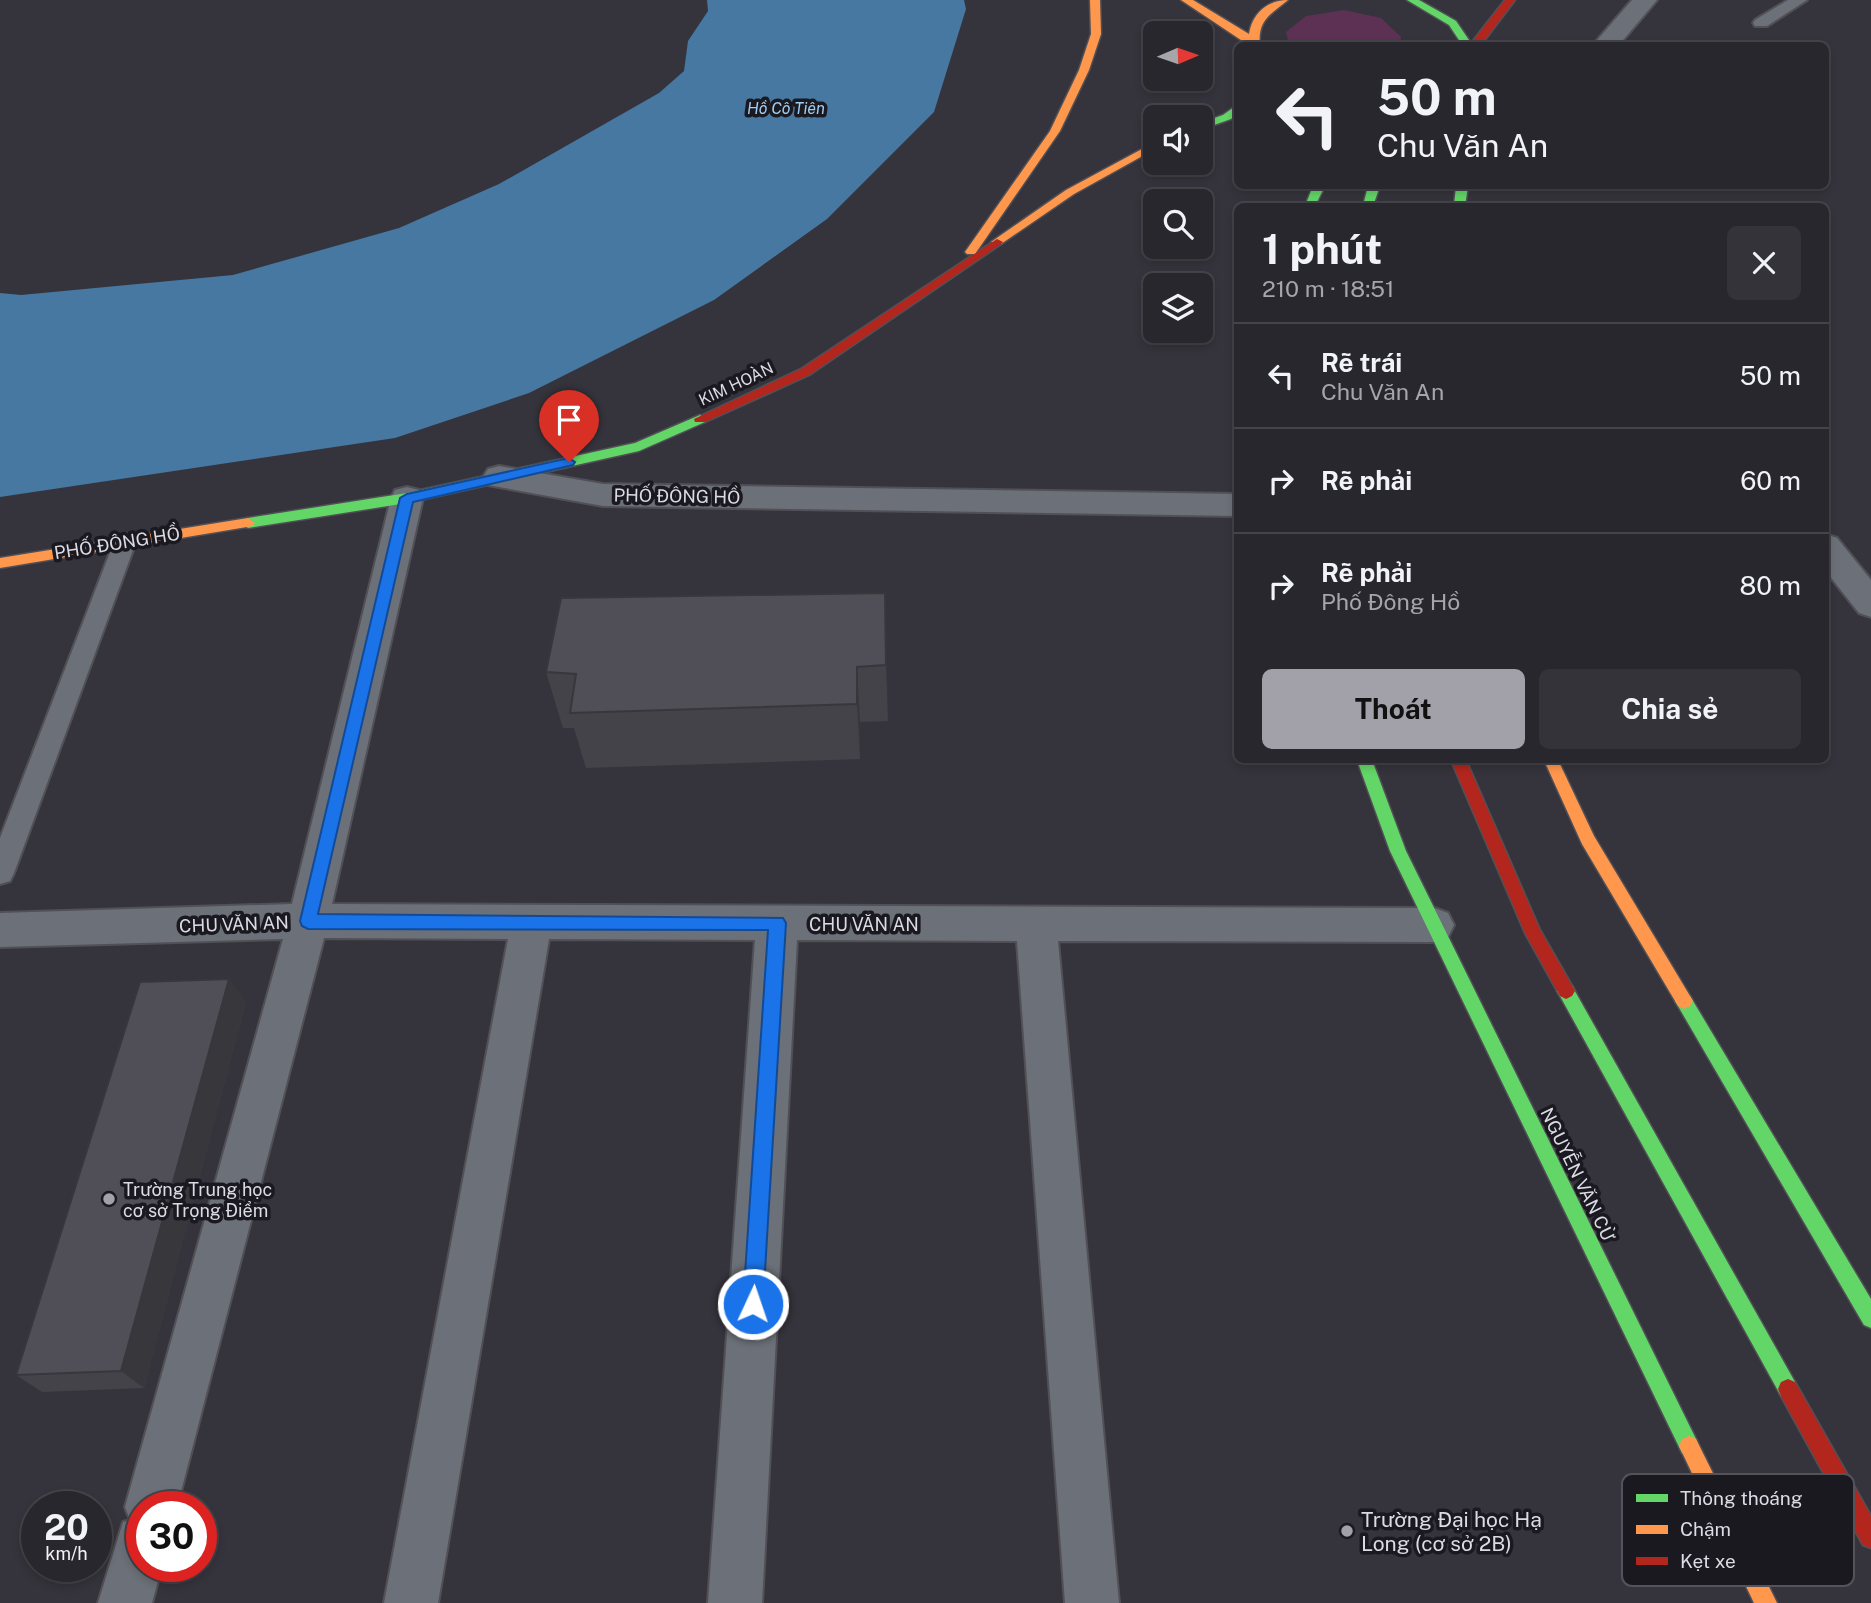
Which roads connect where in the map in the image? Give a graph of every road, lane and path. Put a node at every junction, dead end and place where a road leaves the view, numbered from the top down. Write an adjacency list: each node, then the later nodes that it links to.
1 (1095, 0): 17 (street)
2 (1186, 0): 9 (street)
3 (1283, 0): 10 (street)
4 (1412, 0): 11 (street)
5 (1510, 0): 12 (street)
6 (1645, 0): 13 (street)
7 (1799, 0): 8 (lane)
8 (1761, 23)
9 (1252, 42)
10 (1254, 42)
11 (1467, 42)
12 (1477, 42)
13 (1608, 42)
14 (1234, 111): 15 (street)
15 (1213, 122)
16 (1143, 152): 17 (street, KIM HOÀN)
17 (962, 266): 18 (street, KIM HOÀN)
18 (499, 477): 19 (street, PHỐ ĐÔNG HỒ); 20 (street, PHỐ ĐÔNG HỒ)
19 (407, 498): 21 (street, PHỐ ĐÔNG HỒ); 29 (street)
20 (1234, 505)
21 (125, 542): 23 (street, PHỐ ĐÔNG HỒ); 28 (lane)
22 (1829, 551): 24 (street)
23 (0, 563)
24 (1871, 604)
25 (1365, 763): 33 (street, NGUYỄN VĂN CỪ)
26 (1459, 763): 37 (street)
27 (1552, 763): 35 (street)
28 (0, 873)
29 (308, 921): 30 (street, CHU VĂN AN); 34 (street, CHU VĂN AN); 38 (street)
30 (531, 923): 31 (street, CHU VĂN AN); 44 (street)
31 (777, 923): 32 (street, CHU VĂN AN); 45 (street)
32 (1036, 924): 33 (street, CHU VĂN AN); 46 (street)
33 (1434, 925): 36 (street, NGUYỄN VĂN CỪ)
34 (0, 930)
35 (1871, 1318)
36 (1703, 1474)
37 (1836, 1474)
38 (155, 1491)
39 (1854, 1507): 40 (street)
40 (1871, 1537)
41 (131, 1582): 43 (street)
42 (1758, 1586): 47 (street, NGUYỄN VĂN CỪ)
43 (125, 1603)
44 (411, 1603)
45 (734, 1603)
46 (1092, 1603)
47 (1766, 1603)

